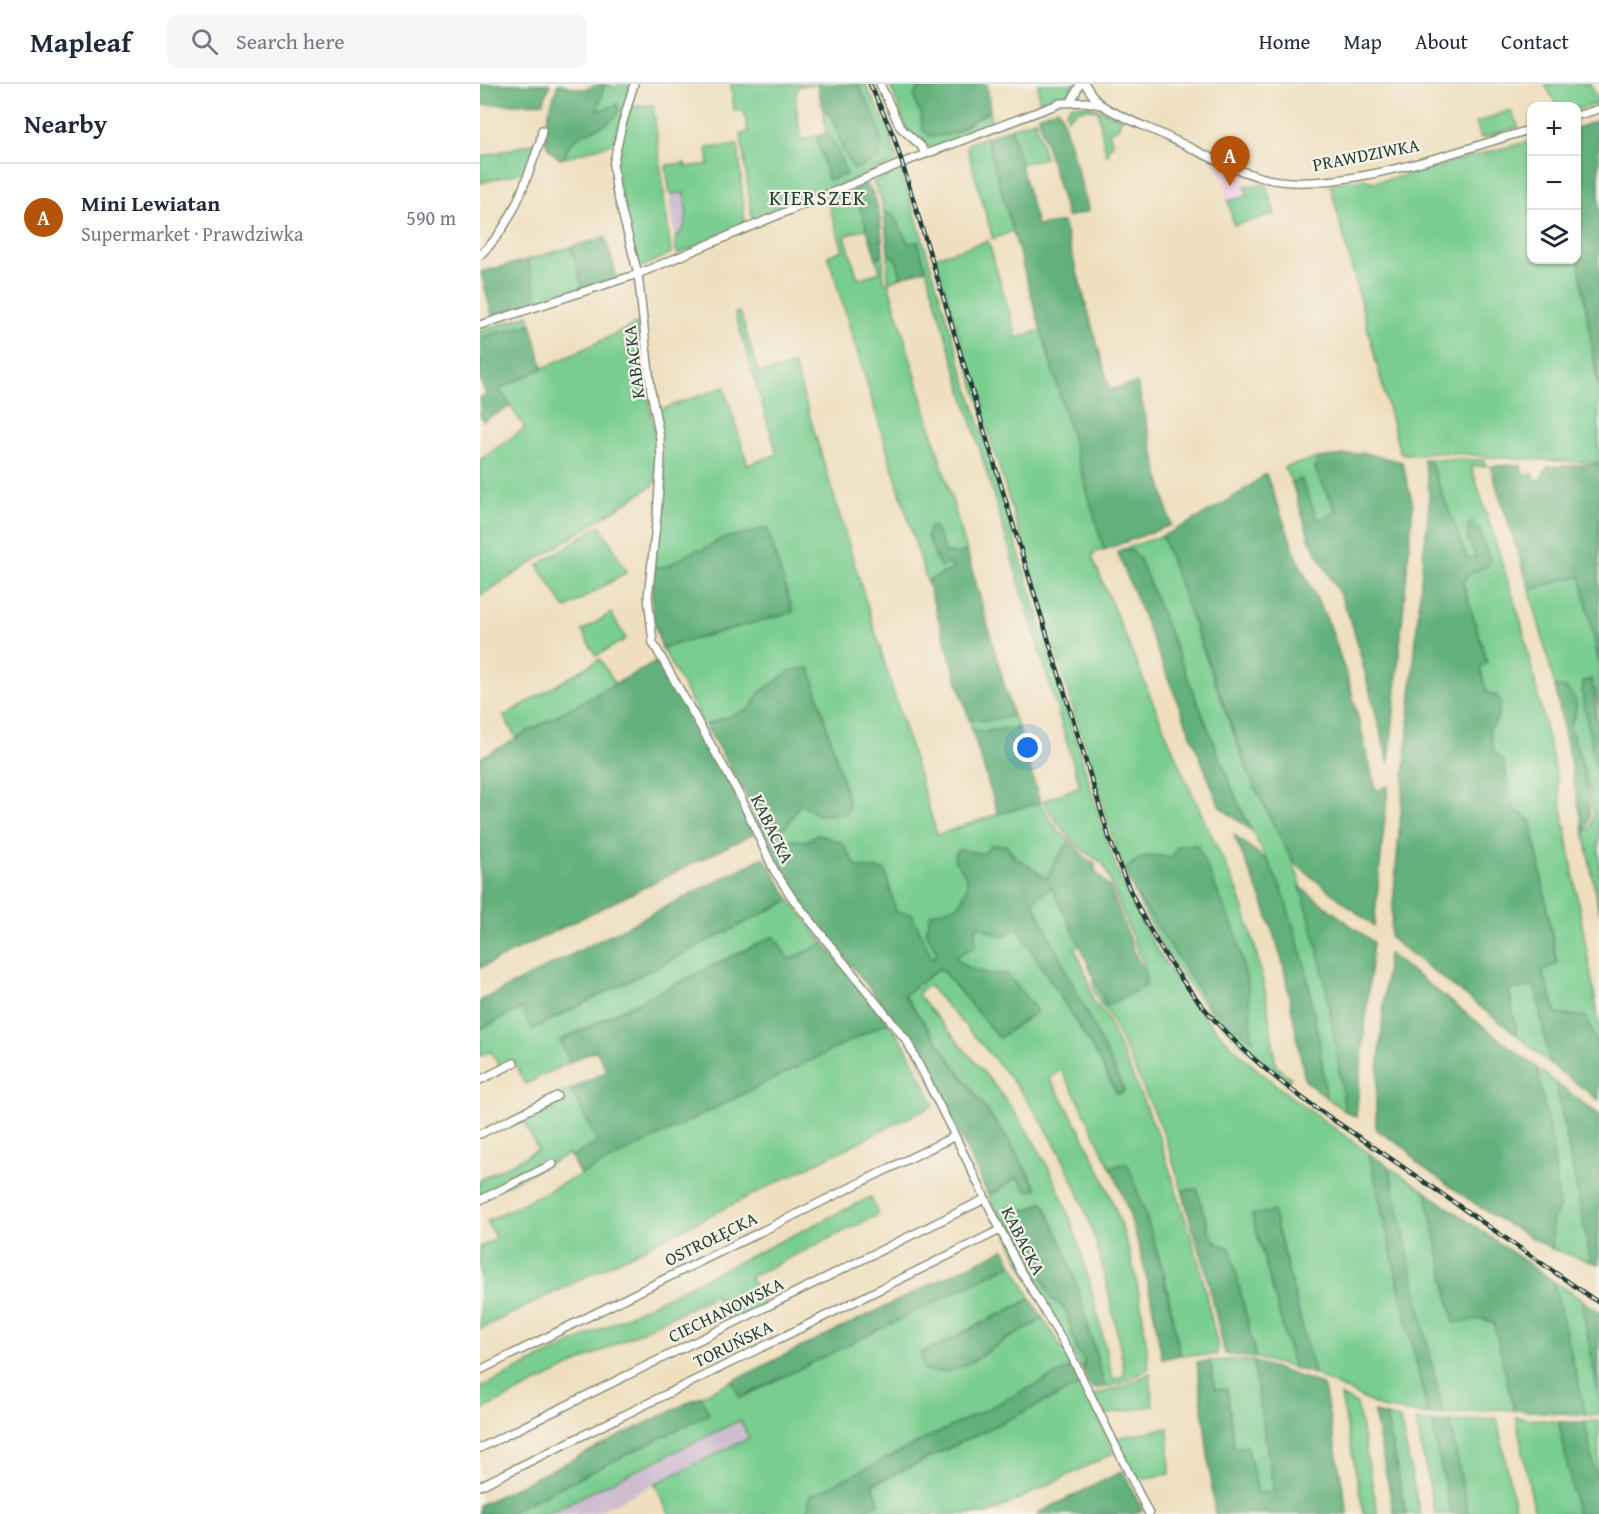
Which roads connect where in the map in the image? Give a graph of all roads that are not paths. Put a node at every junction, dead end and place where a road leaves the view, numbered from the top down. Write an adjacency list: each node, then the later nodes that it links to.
1 (634, 84): 13 (street, KABACKA)
2 (879, 84): 11 (street)
3 (1080, 84): 5 (street)
4 (1085, 84): 6 (street, PRAWDZIWKA)
5 (1071, 102): 6 (street); 11 (street)
6 (1101, 105): 10 (street, PRAWDZIWKA)
7 (1599, 109): 8 (street)
8 (1581, 114)
9 (542, 130): 12 (street)
10 (1527, 130)
11 (926, 154): 13 (street)
12 (480, 255)
13 (638, 274): 14 (street); 19 (street, KABACKA)
14 (480, 326)
15 (514, 1063): 16 (street)
16 (480, 1080)
17 (557, 1096): 18 (street)
18 (480, 1134)
19 (955, 1136): 21 (street, KABACKA); 24 (street, OSTROŁĘCKA)
20 (553, 1164): 22 (street)
21 (986, 1199): 23 (street, KABACKA); 25 (street, CIECHANOWSKA)
22 (480, 1200)
23 (1000, 1230): 26 (street, TORUŃSKA); 27 (street, KABACKA)
24 (480, 1370)
25 (480, 1448)
26 (480, 1486)
27 (1149, 1514)

